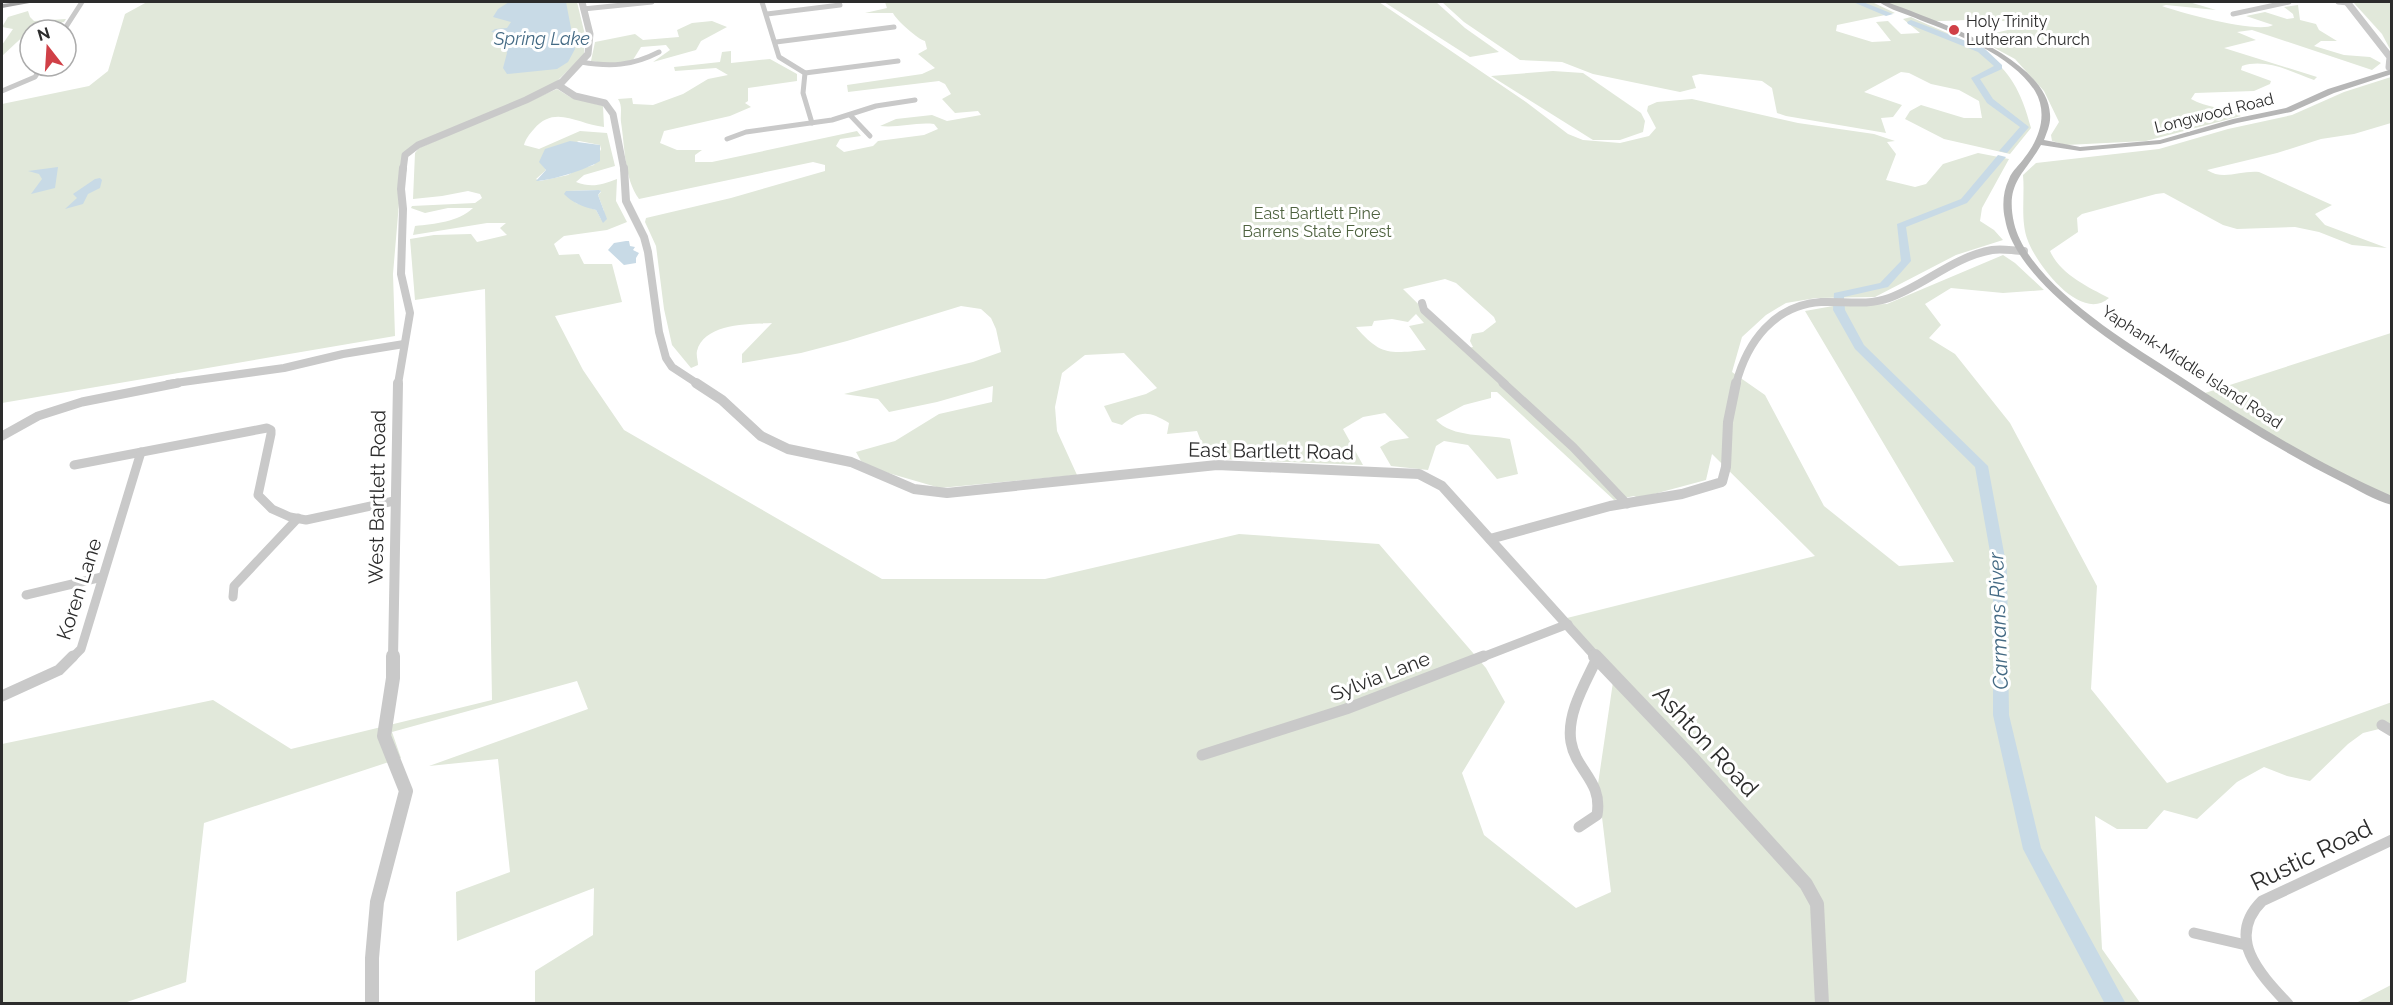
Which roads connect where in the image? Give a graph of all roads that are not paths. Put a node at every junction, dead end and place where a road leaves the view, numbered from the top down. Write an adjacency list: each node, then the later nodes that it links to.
1 (31, 2): 11 (main road)
2 (82, 2): 15 (street)
3 (582, 2): 12 (street)
4 (652, 2): 12 (street)
5 (762, 2): 13 (street)
6 (1882, 2): 31 (main road, Yaphank-Middle Island Road)
7 (2289, 2): 14 (street)
8 (2338, 2): 9 (street)
9 (2348, 2): 21 (street)
10 (840, 5): 13 (street)
11 (2, 6)
12 (583, 9): 20 (street)
13 (767, 14): 17 (street)
14 (2233, 14)
15 (72, 18)
16 (894, 27): 17 (street)
17 (776, 42): 22 (street)
18 (659, 52): 20 (street)
19 (898, 61): 22 (street)
20 (582, 62): 24 (street)
21 (2389, 70): 31 (main road, Longwood Road)
22 (805, 73): 28 (street)
23 (35, 78): 25 (street)
24 (558, 85): 34 (street, West Bartlett Road); 42 (street, East Bartlett Road)
25 (2, 92)
26 (915, 100): 27 (street)
27 (850, 115): 28 (street); 29 (street)
28 (812, 123): 30 (street)
29 (870, 136)
30 (727, 139)
31 (2038, 142): 32 (main road, Yaphank-Middle Island Road)
32 (2024, 251): 39 (main road, Yaphank-Middle Island Road); 40 (street)
33 (1422, 303): 40 (street)
34 (404, 346): 35 (street); 38 (street, West Bartlett Road)
35 (2, 436)
36 (141, 452): 37 (street); 41 (street); 43 (street, Koren Lane)
37 (74, 465)
38 (394, 501): 41 (street); 54 (street, West Bartlett Road)
39 (2391, 501)
40 (1627, 504): 42 (street)
41 (298, 518): 45 (street)
42 (1490, 539): 46 (street, Ashton Road)
43 (102, 577): 44 (street); 48 (street, Koren Lane)
44 (26, 595)
45 (233, 597)
46 (1568, 624): 47 (street, Ashton Road); 49 (street, Sylvia Lane)
47 (1597, 658): 50 (street); 55 (street, Ashton Road)
48 (2, 696)
49 (1202, 755)
50 (1579, 827)
51 (2391, 840): 53 (street, Rustic Road)
52 (2194, 933): 53 (street)
53 (2246, 945): 56 (street)
54 (372, 1004)
55 (1822, 1004)
56 (2288, 1004)

